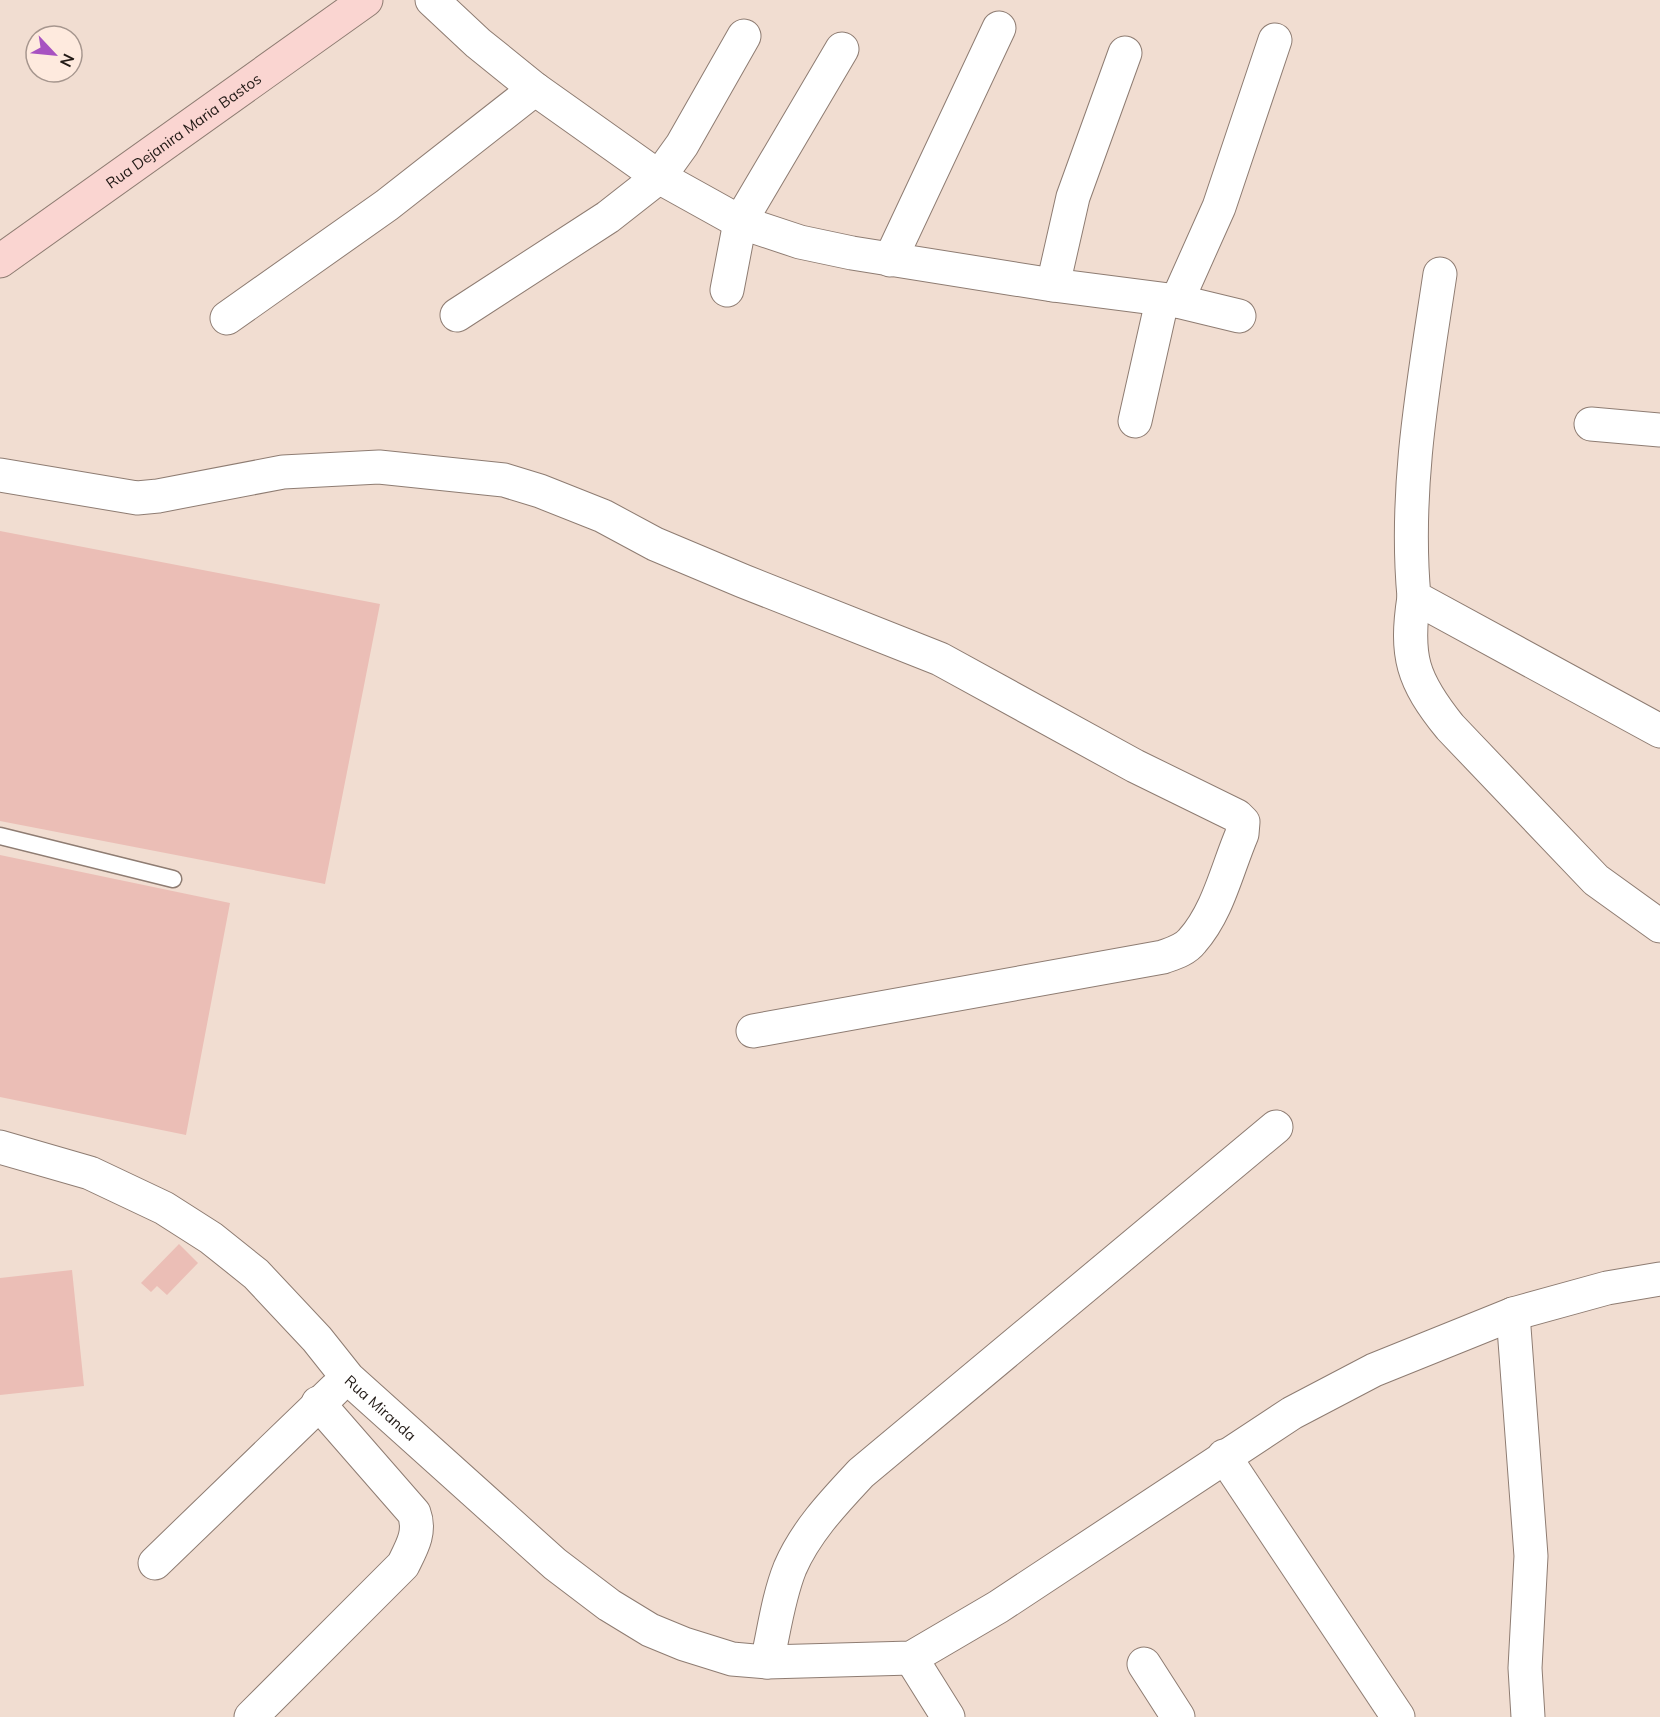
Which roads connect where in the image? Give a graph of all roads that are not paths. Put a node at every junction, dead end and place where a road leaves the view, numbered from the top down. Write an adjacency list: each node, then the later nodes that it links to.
1 (366, 0): 12 (main road, Rua Dejanira Maria Bastos)
2 (432, 0): 8 (street)
3 (999, 28): 11 (street)
4 (744, 36): 9 (street)
5 (1275, 40): 16 (street)
6 (842, 49): 10 (street)
7 (1125, 53): 14 (street)
8 (535, 89): 9 (street); 19 (street)
9 (659, 177): 10 (street); 17 (street)
10 (740, 222): 11 (street); 15 (street)
11 (890, 260): 14 (street)
12 (0, 261)
13 (1440, 274): 24 (street)
14 (1053, 285): 16 (street)
15 (727, 290)
16 (1170, 301): 18 (street); 20 (street)
17 (457, 315)
18 (1239, 316)
19 (227, 318)
20 (1135, 421)
21 (1591, 424): 22 (street)
22 (1660, 430)
23 (0, 475): 29 (street)
24 (1414, 597): 25 (street); 28 (street)
25 (1660, 731)
26 (0, 836): 27 (lane)
27 (173, 879)
28 (1660, 926)
29 (753, 1031)
30 (1276, 1127): 39 (street)
31 (0, 1146): 34 (street, Rua Miranda)
32 (1660, 1279): 33 (street)
33 (1513, 1314): 36 (street); 45 (street)
34 (348, 1378): 35 (street); 39 (street, Rua Miranda)
35 (318, 1403): 37 (street); 41 (street)
36 (1224, 1456): 38 (street); 44 (street)
37 (155, 1563)
38 (910, 1658): 39 (street, Rua Miranda); 42 (street)
39 (767, 1662)
40 (1144, 1665): 43 (street)
41 (251, 1717)
42 (948, 1717)
43 (1178, 1717)
44 (1398, 1717)
45 (1528, 1717)

